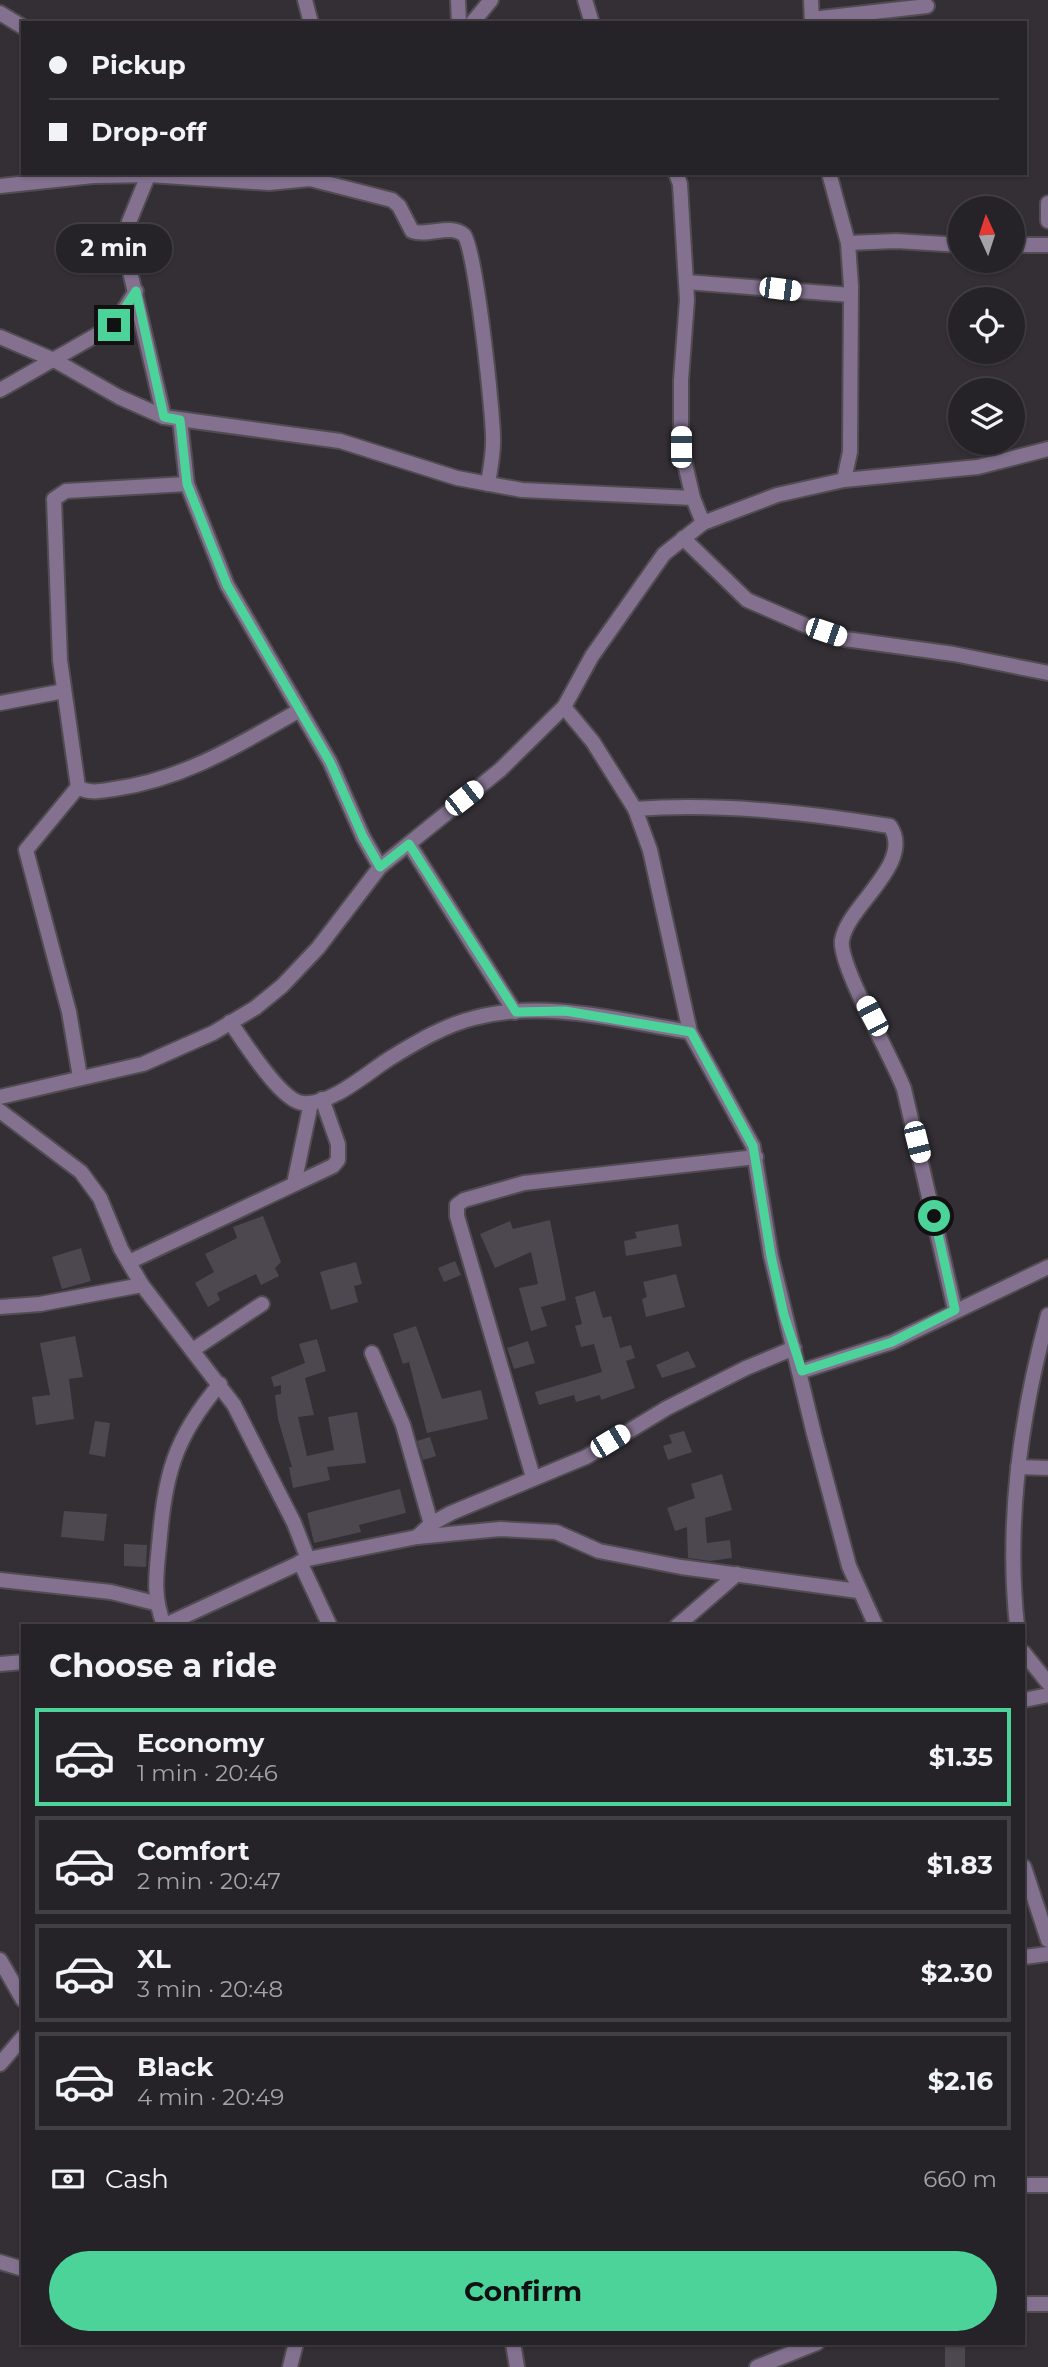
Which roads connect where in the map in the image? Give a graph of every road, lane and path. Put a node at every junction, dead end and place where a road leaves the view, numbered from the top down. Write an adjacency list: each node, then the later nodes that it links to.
1 (305, 0): 8 (street)
2 (458, 0): 9 (street)
3 (491, 0): 10 (street)
4 (585, 0): 11 (street)
5 (811, 0): 12 (street)
6 (927, 6): 12 (street)
7 (0, 13): 13 (street)
8 (310, 21)
9 (459, 21)
10 (474, 21)
11 (591, 21)
12 (812, 21)
13 (21, 26)
14 (122, 175): 20 (street)
15 (150, 175): 28 (street)
16 (163, 175): 19 (street)
17 (677, 175): 27 (street)
18 (830, 175): 23 (street)
19 (314, 176): 38 (street)
20 (0, 186)
21 (1048, 203): 22 (street)
22 (1048, 221)
23 (848, 243): 24 (street); 29 (street)
24 (948, 245)
25 (1026, 245): 26 (street)
26 (1048, 245)
27 (687, 282): 29 (street); 39 (street)
28 (136, 291): 31 (street); 33 (street)
29 (851, 295): 36 (street)
30 (0, 337): 31 (street)
31 (54, 360): 32 (street); 33 (street)
32 (0, 390)
33 (164, 417): 34 (street)
34 (180, 420): 37 (street); 38 (street)
35 (1048, 449): 36 (street)
36 (844, 480): 40 (street)
37 (187, 484): 43 (street); 46 (street)
38 (488, 484): 39 (street)
39 (693, 498): 40 (street)
40 (703, 523): 41 (street)
41 (683, 538): 42 (street); 45 (street)
42 (1048, 673)
43 (64, 691): 44 (street); 47 (street)
44 (0, 703)
45 (564, 707): 48 (street); 49 (street)
46 (300, 710): 47 (street); 50 (street)
47 (78, 787): 54 (street)
48 (635, 809): 53 (street); 65 (street)
49 (409, 844): 50 (street); 51 (street)
50 (380, 867): 52 (street)
51 (516, 1012): 53 (street); 56 (street)
52 (230, 1022): 54 (street); 56 (street)
53 (691, 1032): 58 (street)
54 (80, 1077): 55 (street)
55 (0, 1097)
56 (317, 1101): 59 (street); 59 (street)
57 (0, 1111): 60 (street)
58 (756, 1157): 67 (street); 74 (street)
59 (294, 1184): 60 (street)
60 (129, 1262): 62 (street)
61 (1048, 1267): 65 (street)
62 (142, 1285): 64 (street); 68 (street)
63 (262, 1304): 68 (street)
64 (0, 1307)
65 (955, 1310): 70 (street)
66 (1048, 1315): 72 (street)
67 (794, 1348): 70 (street); 74 (street)
68 (194, 1349): 71 (street)
69 (372, 1353): 76 (street)
70 (802, 1371): 82 (street)
71 (219, 1384): 79 (street); 83 (street)
72 (1018, 1467): 73 (street); 89 (street)
73 (1048, 1468)
74 (533, 1477): 75 (street)
75 (451, 1513): 76 (street); 77 (street)
76 (431, 1524): 78 (street)
77 (458, 1533): 78 (street); 80 (street)
78 (417, 1538): 79 (street)
79 (304, 1560): 85 (street); 86 (street)
80 (737, 1574): 82 (street); 87 (street)
81 (0, 1580): 83 (street)
82 (858, 1591): 88 (street)
83 (155, 1603): 84 (street)
84 (164, 1624)
85 (166, 1624)
86 (329, 1624)
87 (679, 1624)
88 (875, 1624)
89 (1017, 1624)
90 (1025, 1654): 93 (street)
91 (21, 1662): 92 (street)
92 (0, 1664)
93 (1048, 1683)
94 (1048, 1695): 95 (street)
95 (1025, 1700)
96 (1025, 1870): 97 (street)
97 (1048, 1940)
98 (1048, 1954): 99 (street)
99 (1025, 1957)
100 (0, 1960): 101 (street)
101 (21, 1997)
102 (21, 2039): 103 (street)
103 (0, 2064)
104 (1025, 2185): 105 (street)
105 (1048, 2185)
106 (0, 2262): 107 (street)
107 (21, 2268)
108 (1025, 2304): 109 (street)
109 (1048, 2304)
110 (296, 2345): 113 (street)
111 (513, 2345): 114 (street)
112 (812, 2345): 115 (street)
113 (293, 2366)
114 (517, 2367)
115 (757, 2367)

